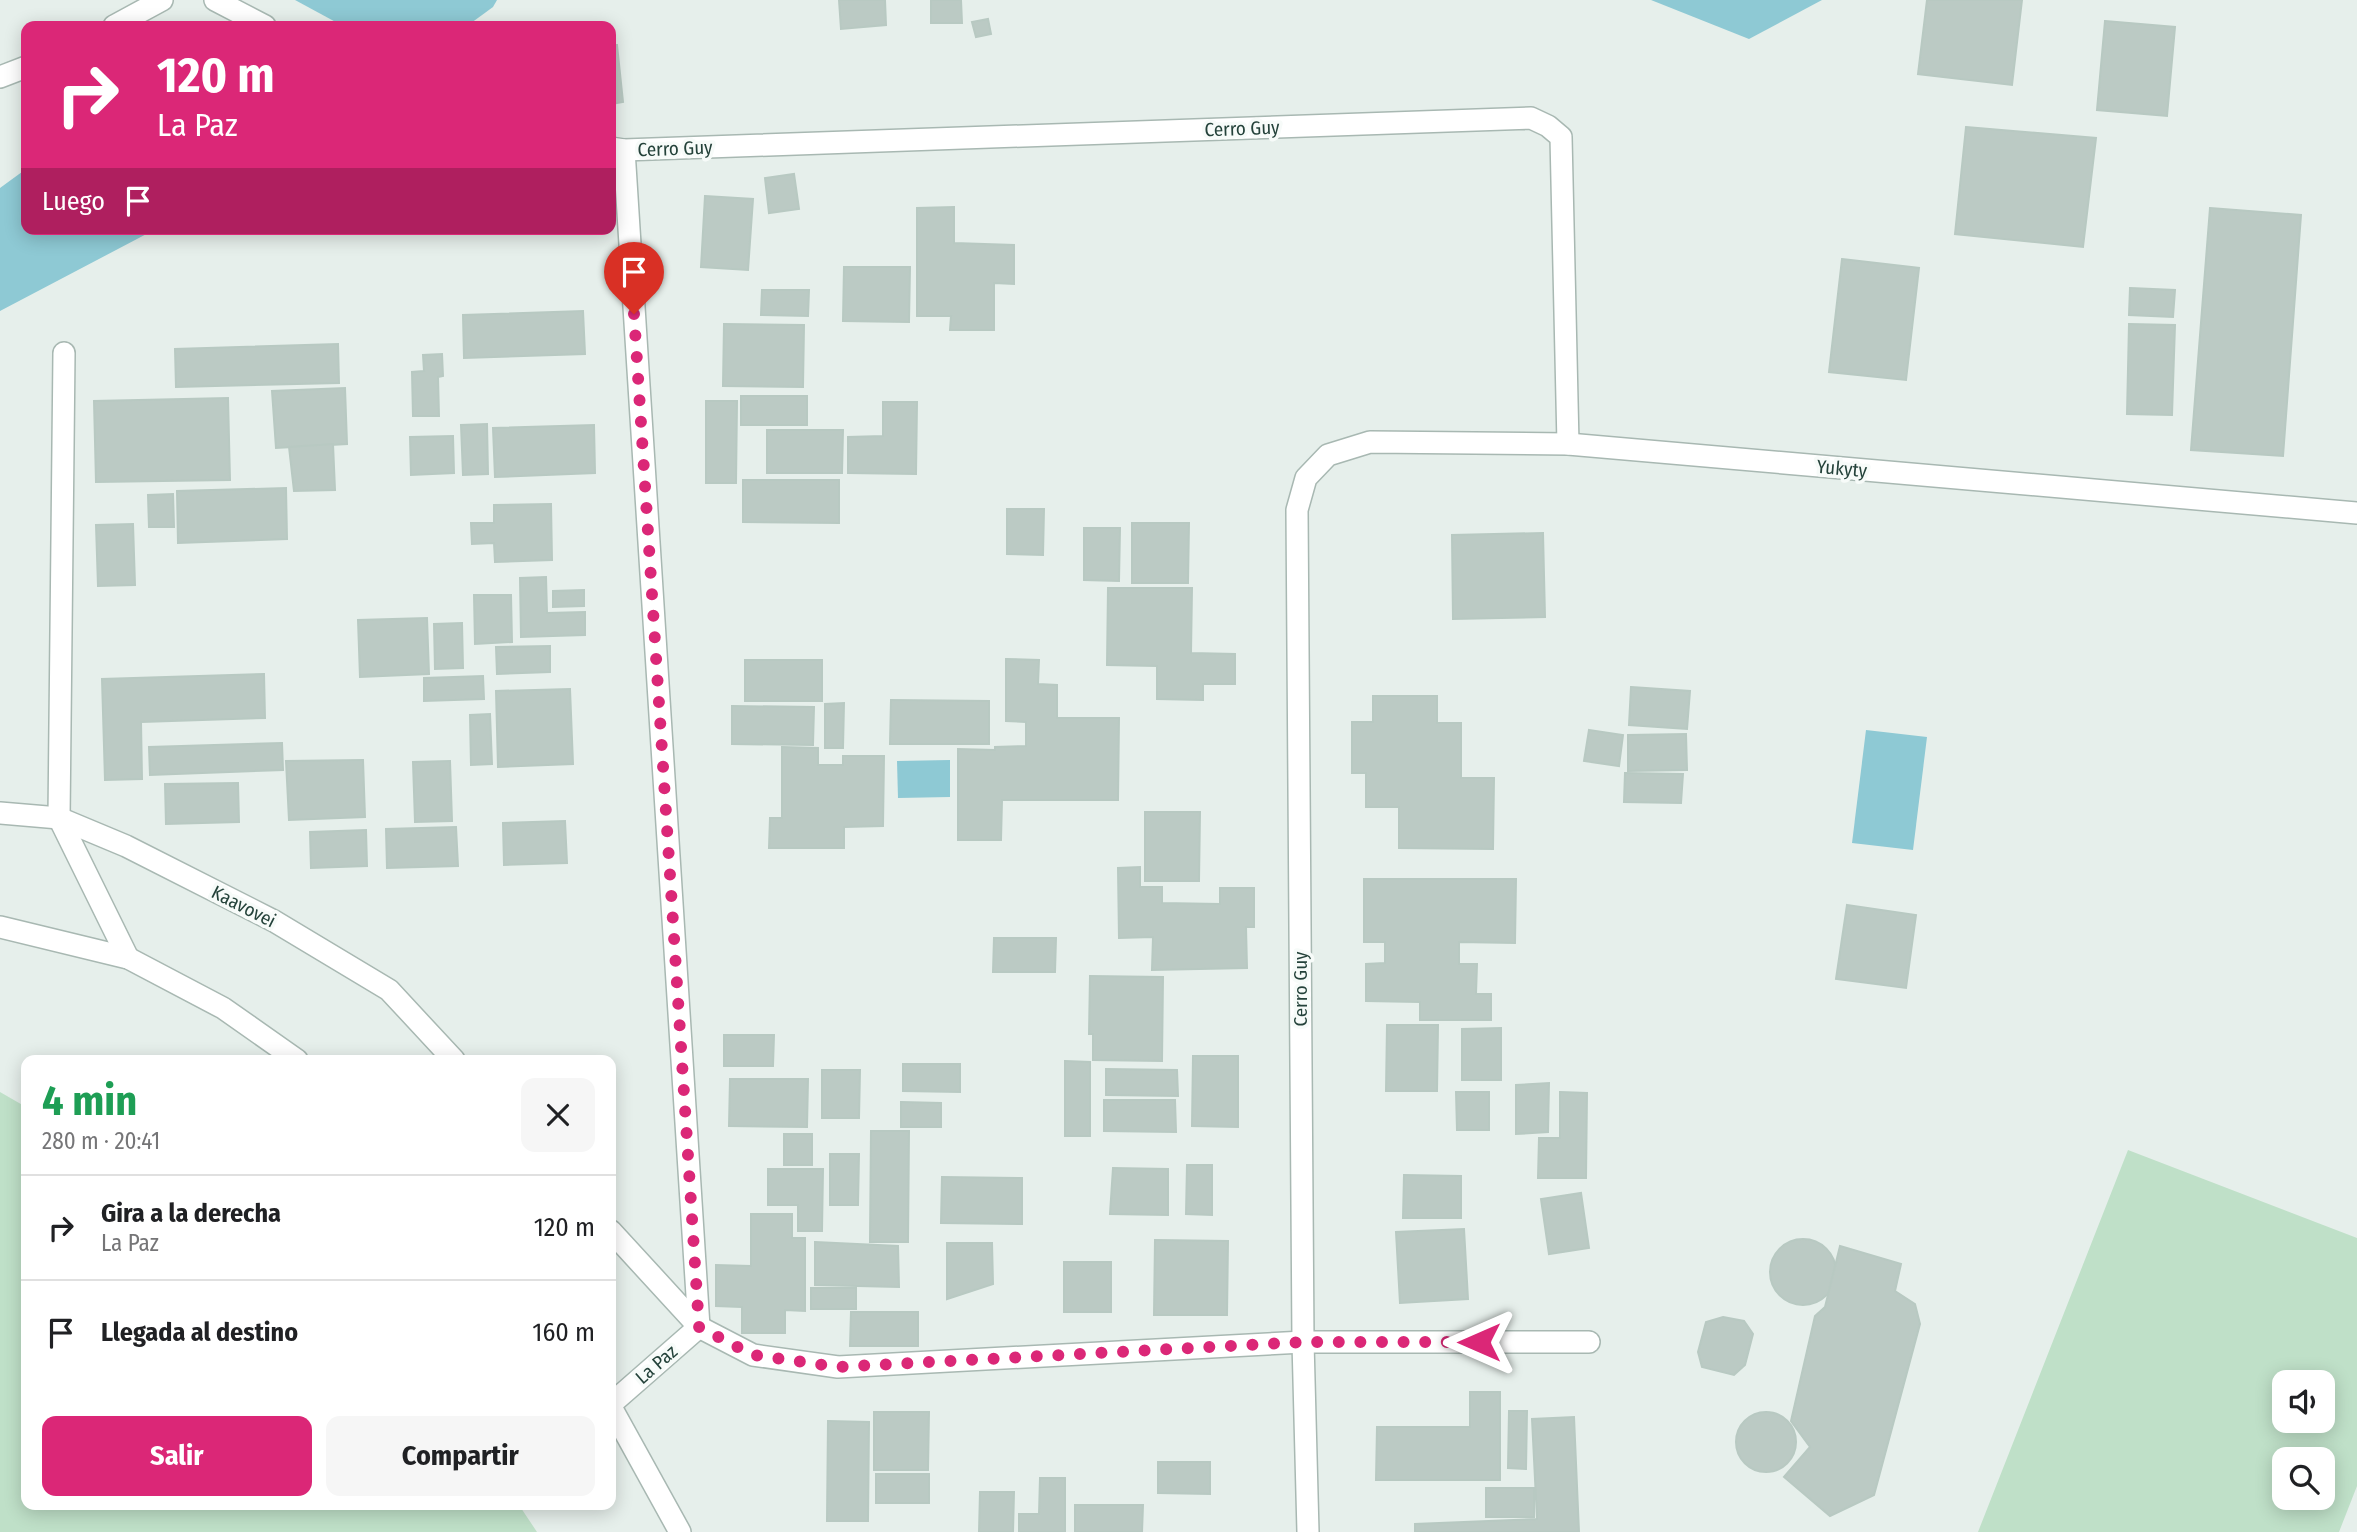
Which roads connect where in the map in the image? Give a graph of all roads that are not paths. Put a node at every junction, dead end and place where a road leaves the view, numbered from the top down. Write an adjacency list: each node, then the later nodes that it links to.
1 (162, 0): 3 (street)
2 (215, 0): 4 (street)
3 (123, 21)
4 (255, 21)
5 (21, 69): 6 (street)
6 (0, 77)
7 (617, 149): 9 (street, Cerro Guy); 19 (street)
8 (64, 353): 13 (street)
9 (1568, 444): 10 (street, Yukyty); 11 (street, Yukyty)
10 (1328, 455): 20 (street, Cerro Guy)
11 (2357, 513)
12 (0, 813): 13 (street, Kaavovei)
13 (59, 818): 15 (street); 17 (street, Kaavovei)
14 (0, 927): 15 (street)
15 (128, 958): 16 (street)
16 (290, 1055)
17 (449, 1055)
18 (616, 1236): 19 (street)
19 (699, 1327): 20 (street); 22 (street, La Paz)
20 (1303, 1342): 21 (street); 25 (street, Cerro Guy)
21 (1588, 1342)
22 (616, 1402)
23 (616, 1415): 24 (street)
24 (680, 1532)
25 (1308, 1532)

